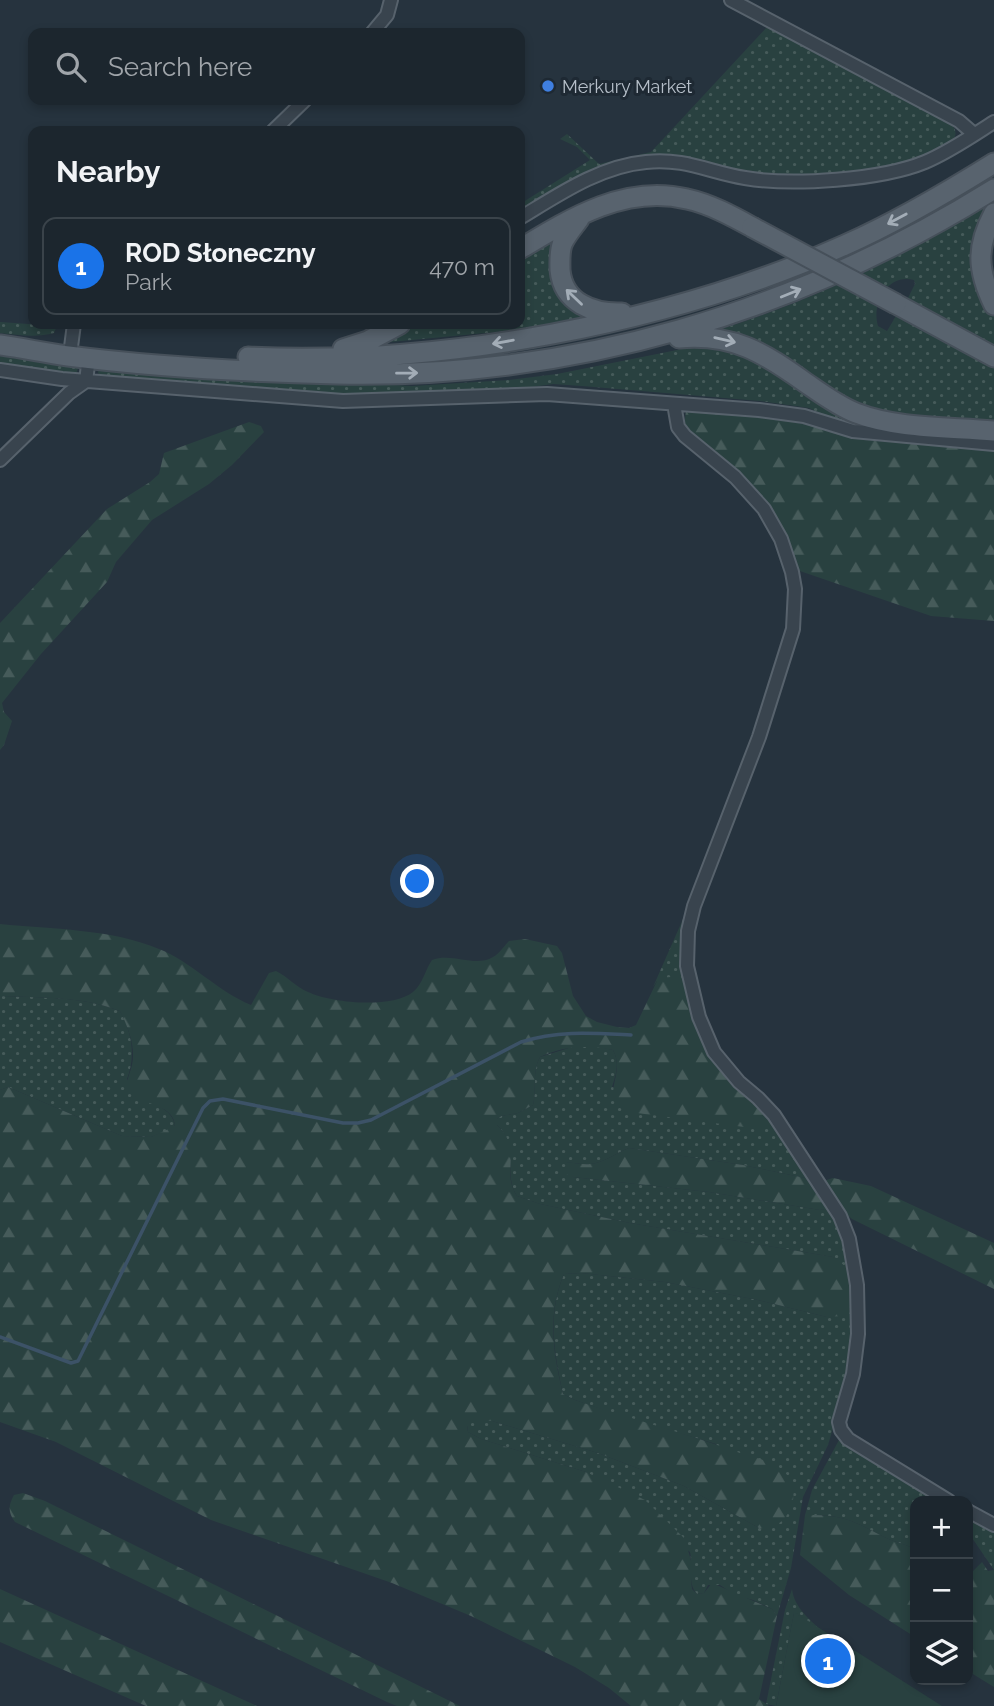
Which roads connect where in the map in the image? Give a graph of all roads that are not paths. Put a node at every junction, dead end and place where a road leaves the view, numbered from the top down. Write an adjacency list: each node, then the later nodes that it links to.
1 (391, 0): 3 (street)
2 (731, 0): 7 (street)
3 (376, 28)
4 (300, 105): 6 (street)
5 (994, 122): 7 (street)
6 (278, 126)
7 (974, 134): 12 (street)
8 (994, 163): 15 (main road, one-way to 15)
9 (994, 189): 18 (main road, one-way to 9)
10 (994, 213): 14 (main road)
11 (583, 214): 13 (main road); 15 (main road, one-way to 11); 23 (main road, bridge)
12 (525, 215)
13 (525, 246)
14 (994, 305)
15 (661, 309): 22 (main road, one-way to 22)
16 (73, 329): 20 (street)
17 (391, 329): 22 (main road)
18 (633, 343): 21 (main road, one-way to 18); 27 (main road, one-way to 27)
19 (6, 346): 20 (main road); 21 (main road)
20 (71, 347): 22 (main road)
21 (89, 357): 25 (street)
22 (311, 357)
23 (994, 357)
24 (0, 370): 25 (street)
25 (86, 381): 26 (street); 29 (street)
26 (674, 404): 28 (street); 30 (street)
27 (994, 431)
28 (994, 444)
29 (0, 460)
30 (941, 1496)
31 (973, 1514): 32 (street)
32 (994, 1525)

